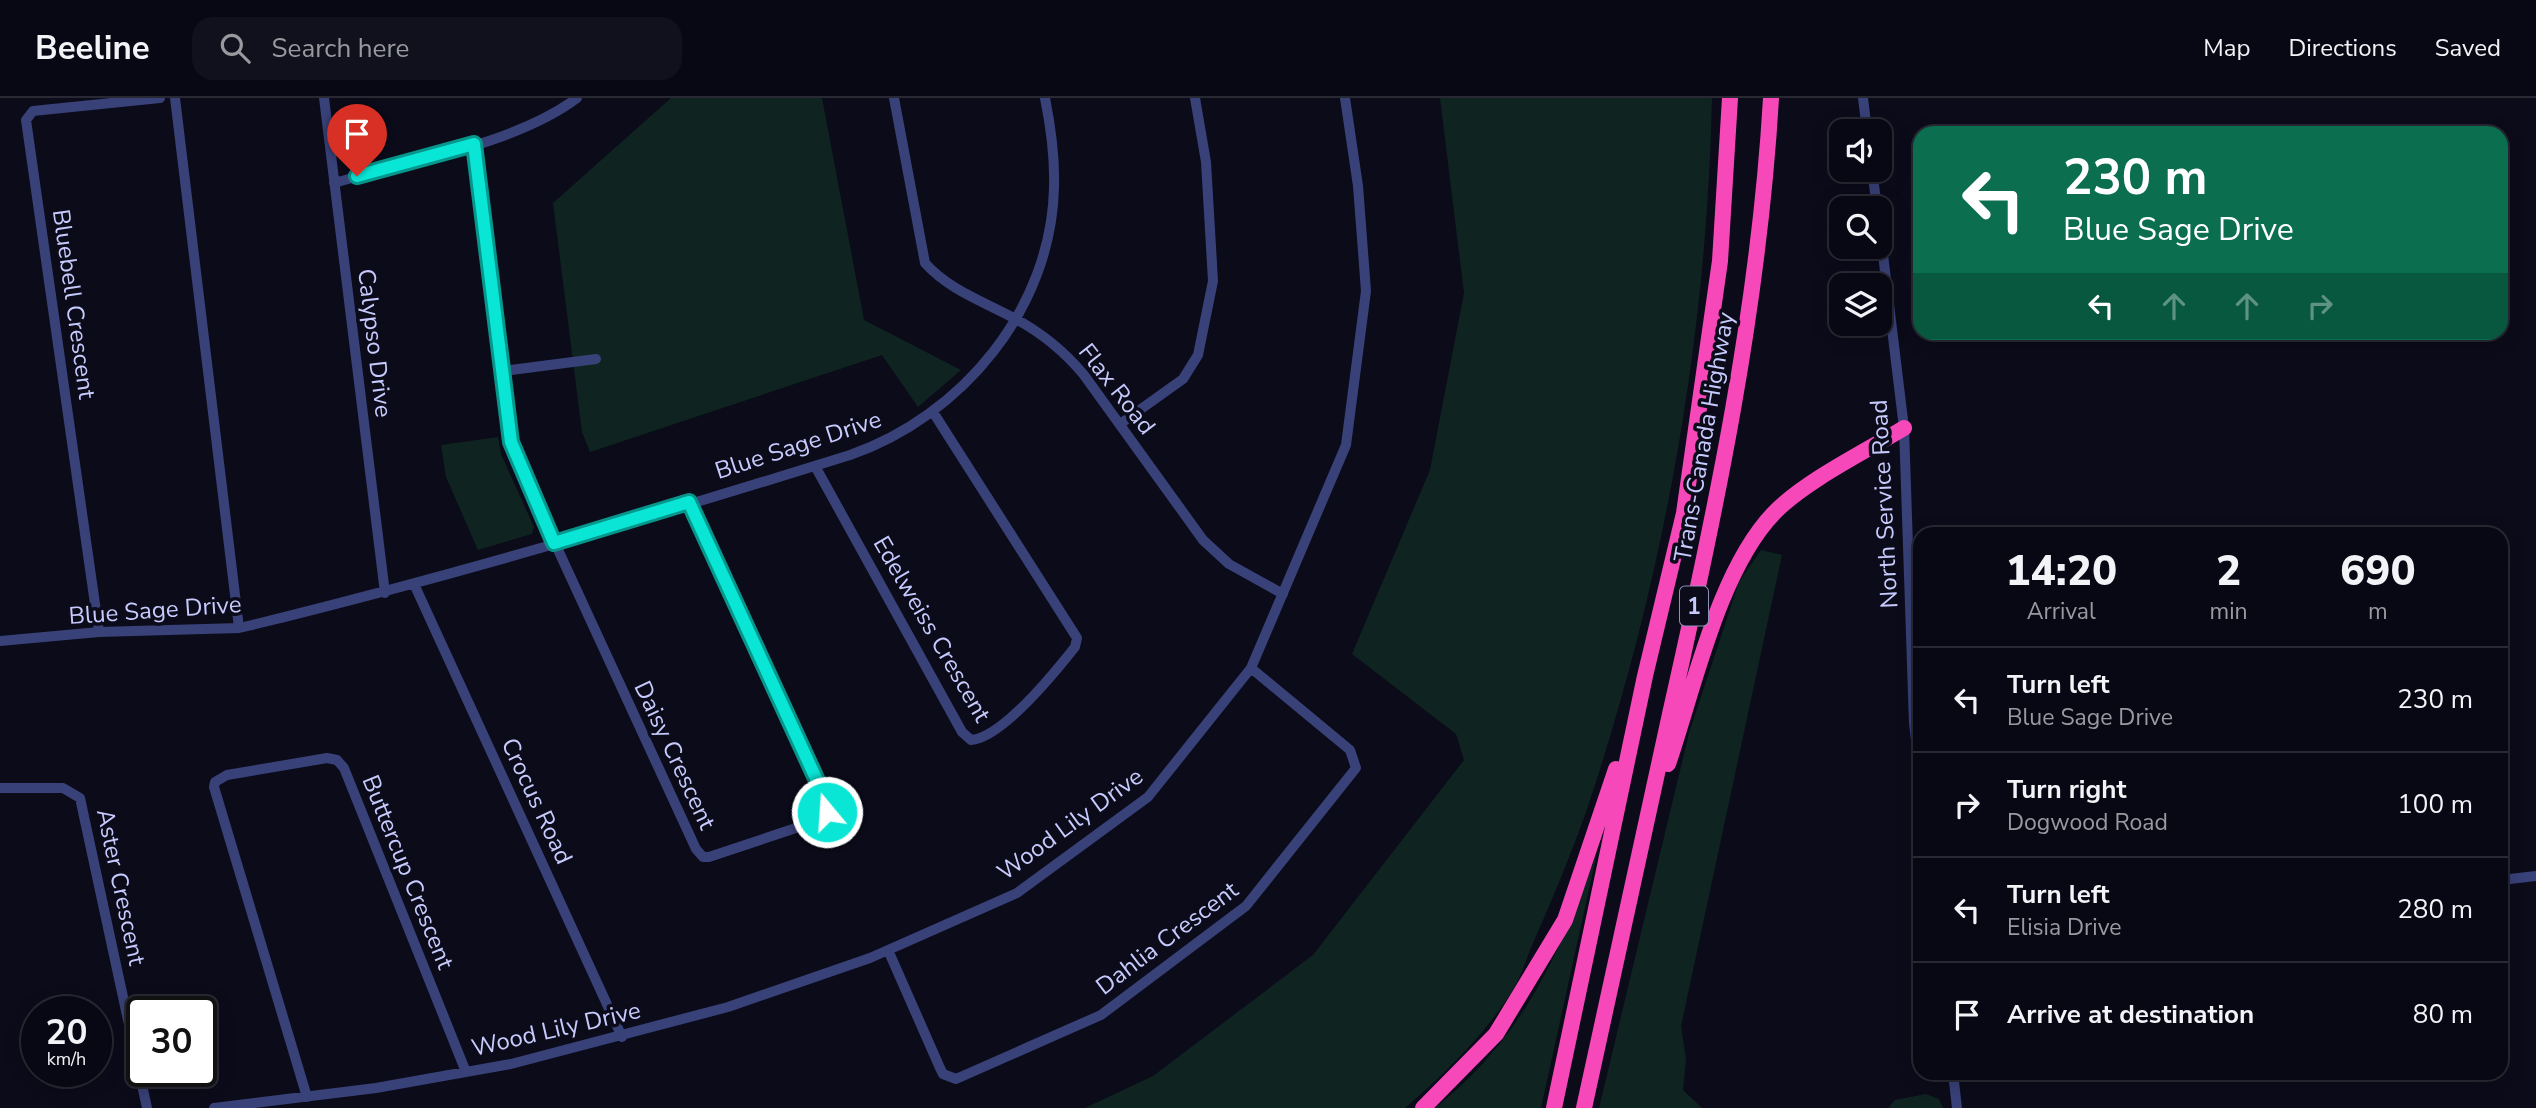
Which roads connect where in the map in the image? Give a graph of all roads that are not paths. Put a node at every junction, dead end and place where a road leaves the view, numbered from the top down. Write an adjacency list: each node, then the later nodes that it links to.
1 (160, 98): 29 (street, Bluebell Crescent)
2 (175, 98): 28 (street)
3 (324, 98): 14 (street, Calypso Drive)
4 (577, 98): 13 (street)
5 (894, 98): 16 (street, Flax Road)
6 (1045, 98): 16 (street, Blue Sage Drive)
7 (1195, 98): 20 (street)
8 (1345, 98): 27 (street, Wood Lily Drive)
9 (1730, 98): 32 (highway, Trans-Canada Highway / 1)
10 (1771, 98): 35 (highway, Trans-Canada Highway / 1)
11 (1863, 98): 12 (street)
12 (1866, 119)
13 (474, 144): 14 (street); 18 (street)
14 (334, 183): 26 (street, Calypso Drive)
15 (1884, 259): 21 (street, North Service Road)
16 (1016, 319): 19 (street, Blue Sage Drive); 20 (street, Flax Road)
17 (596, 359): 18 (street)
18 (502, 371): 24 (street)
19 (933, 412): 22 (street, Blue Sage Drive); 22 (street, Edelweiss Crescent)
20 (1120, 424): 27 (street, Flax Road)
21 (1904, 428): 33 (street, North Service Road); 35 (highway)
22 (815, 466): 23 (street, Blue Sage Drive)
23 (689, 502): 24 (street, Blue Sage Drive); 24 (street, Daisy Crescent)
24 (554, 543): 25 (street, Blue Sage Drive)
25 (414, 584): 26 (street, Blue Sage Drive); 39 (street, Crocus Road)
26 (385, 593): 28 (street, Blue Sage Drive)
27 (1283, 594): 31 (street, Wood Lily Drive)
28 (239, 628): 29 (street, Blue Sage Drive)
29 (99, 632): 30 (street, Blue Sage Drive)
30 (0, 641)
31 (1251, 667): 38 (street, Wood Lily Drive); 38 (street, Dahlia Crescent)
32 (1645, 676): 45 (highway); 46 (highway, Trans-Canada Highway / 1)
33 (1913, 694)
34 (0, 788): 43 (street, Aster Crescent)
35 (1640, 850): 47 (highway, Trans-Canada Highway / 1)
36 (2536, 876): 37 (street)
37 (2508, 879)
38 (888, 950): 39 (street, Wood Lily Drive)
39 (622, 1037): 40 (street, Wood Lily Drive)
40 (466, 1072): 42 (street, Wood Lily Drive); 42 (street, Buttercup Crescent)
41 (1954, 1080): 48 (street)
42 (307, 1097): 44 (street, Wood Lily Drive)
43 (146, 1108)
44 (214, 1108)
45 (1423, 1108)
46 (1554, 1108)
47 (1584, 1108)
48 (1957, 1108)

